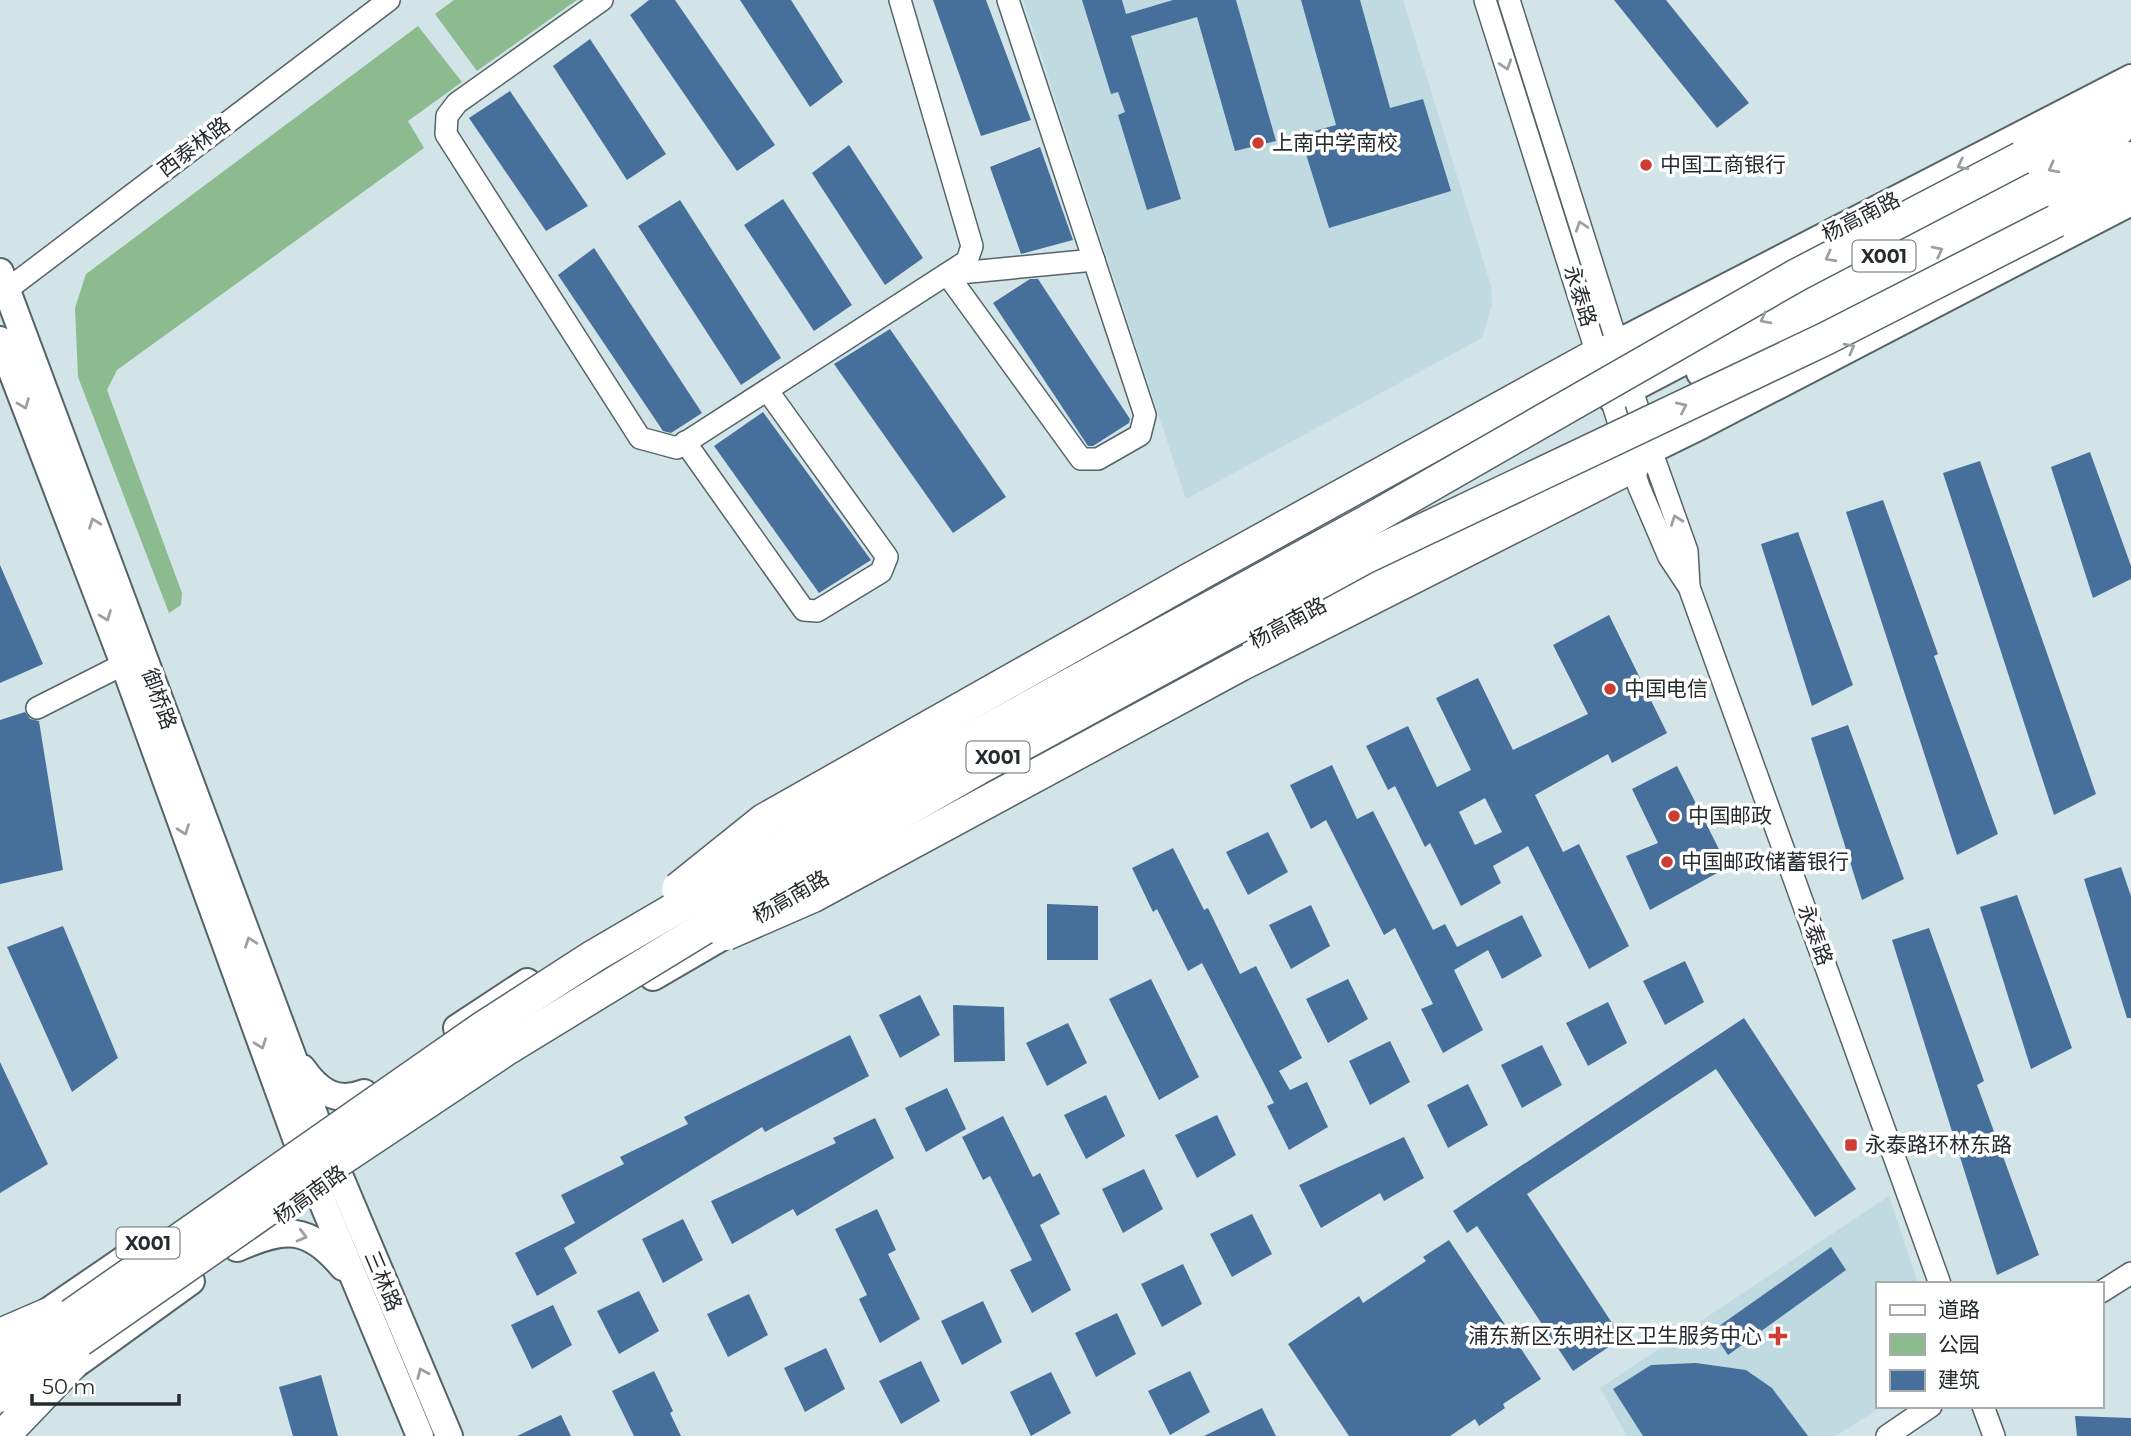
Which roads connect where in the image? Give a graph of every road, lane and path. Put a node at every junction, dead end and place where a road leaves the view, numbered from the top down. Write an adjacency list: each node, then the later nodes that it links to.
1 (389, 0): 18 (street, 西泰林路)
2 (602, 0): 23 (street)
3 (900, 0): 17 (street)
4 (1008, 0): 16 (street)
5 (1485, 0): 20 (street, 永泰路, one-way to 20)
6 (1509, 0): 20 (street, 永泰路, one-way to 6)
7 (2131, 78): 20 (main road, 杨高南路 / X001, one-way to 20)
8 (2131, 99): 11 (highway)
9 (2131, 117): 11 (highway, 杨高南路 / X001); 22 (main road, 杨高南路 / X001, one-way to 22)
10 (2131, 155): 22 (main road, X001, one-way to 10)
11 (2021, 158): 29 (highway, 杨高南路 / X001, one-way to 29, bridge)
12 (2131, 174): 15 (highway, 杨高南路 / X001)
13 (2131, 185): 15 (highway)
14 (2131, 202): 15 (main road, 杨高南路)
15 (2059, 229): 24 (main road, 杨高南路 / X001, one-way to 15); 30 (highway, 杨高南路 / X001, one-way to 15, bridge)
16 (1094, 260): 17 (street); 17 (street)
17 (947, 274): 21 (street)
18 (2, 285): 31 (main road, 御桥路, one-way to 18)
19 (0, 340): 27 (main road, 御桥路, one-way to 27)
20 (1606, 355): 22 (main road); 29 (main road, 杨高南路 / X001); 29 (highway, bridge)
21 (766, 390): 23 (street); 23 (street)
22 (1625, 402): 24 (main road)
23 (685, 442)
24 (1638, 453): 25 (highway); 26 (main road, 杨高南路 / X001); 38 (street, 永泰路)
25 (1428, 570): 26 (main road); 30 (highway, bridge)
26 (1382, 572): 30 (main road, 杨高南路 / X001)
27 (124, 664): 28 (street); 34 (main road, 御桥路, one-way to 34)
28 (37, 708)
29 (594, 948): 30 (main road); 32 (main road, 杨高南路 / X001); 41 (highway, 杨高南路 / X001, bridge)
30 (619, 988): 35 (main road, 杨高南路 / X001); 41 (highway, 杨高南路 / X001, bridge)
31 (291, 1052): 32 (main road); 33 (main road, 御桥路)
32 (364, 1093): 33 (main road, 杨高南路)
33 (318, 1125): 34 (main road, 杨高南路); 35 (main road, 三林路)
34 (297, 1142): 35 (main road, 三林路); 43 (main road, 杨高南路 / X001)
35 (328, 1182): 36 (main road, 杨高南路 / X001); 40 (main road, 三林路); 51 (main road, 三林路, one-way to 35)
36 (237, 1248): 40 (main road, one-way to 40); 48 (main road, 杨高南路 / X001)
37 (2131, 1272): 39 (street)
38 (1939, 1282)
39 (2103, 1291)
40 (361, 1295): 50 (main road, 三林路)
41 (114, 1301): 42 (highway, X001, bridge); 44 (highway, 杨高南路 / X001, bridge); 45 (highway, 杨高南路 / X001, bridge); 49 (highway, X001, bridge)
42 (0, 1335)
43 (0, 1344)
44 (0, 1365)
45 (0, 1396)
46 (1928, 1408): 52 (street)
47 (1984, 1408): 53 (street)
48 (0, 1419)
49 (3, 1436)
50 (420, 1436)
51 (449, 1436)
52 (1887, 1436)
53 (1994, 1436)

